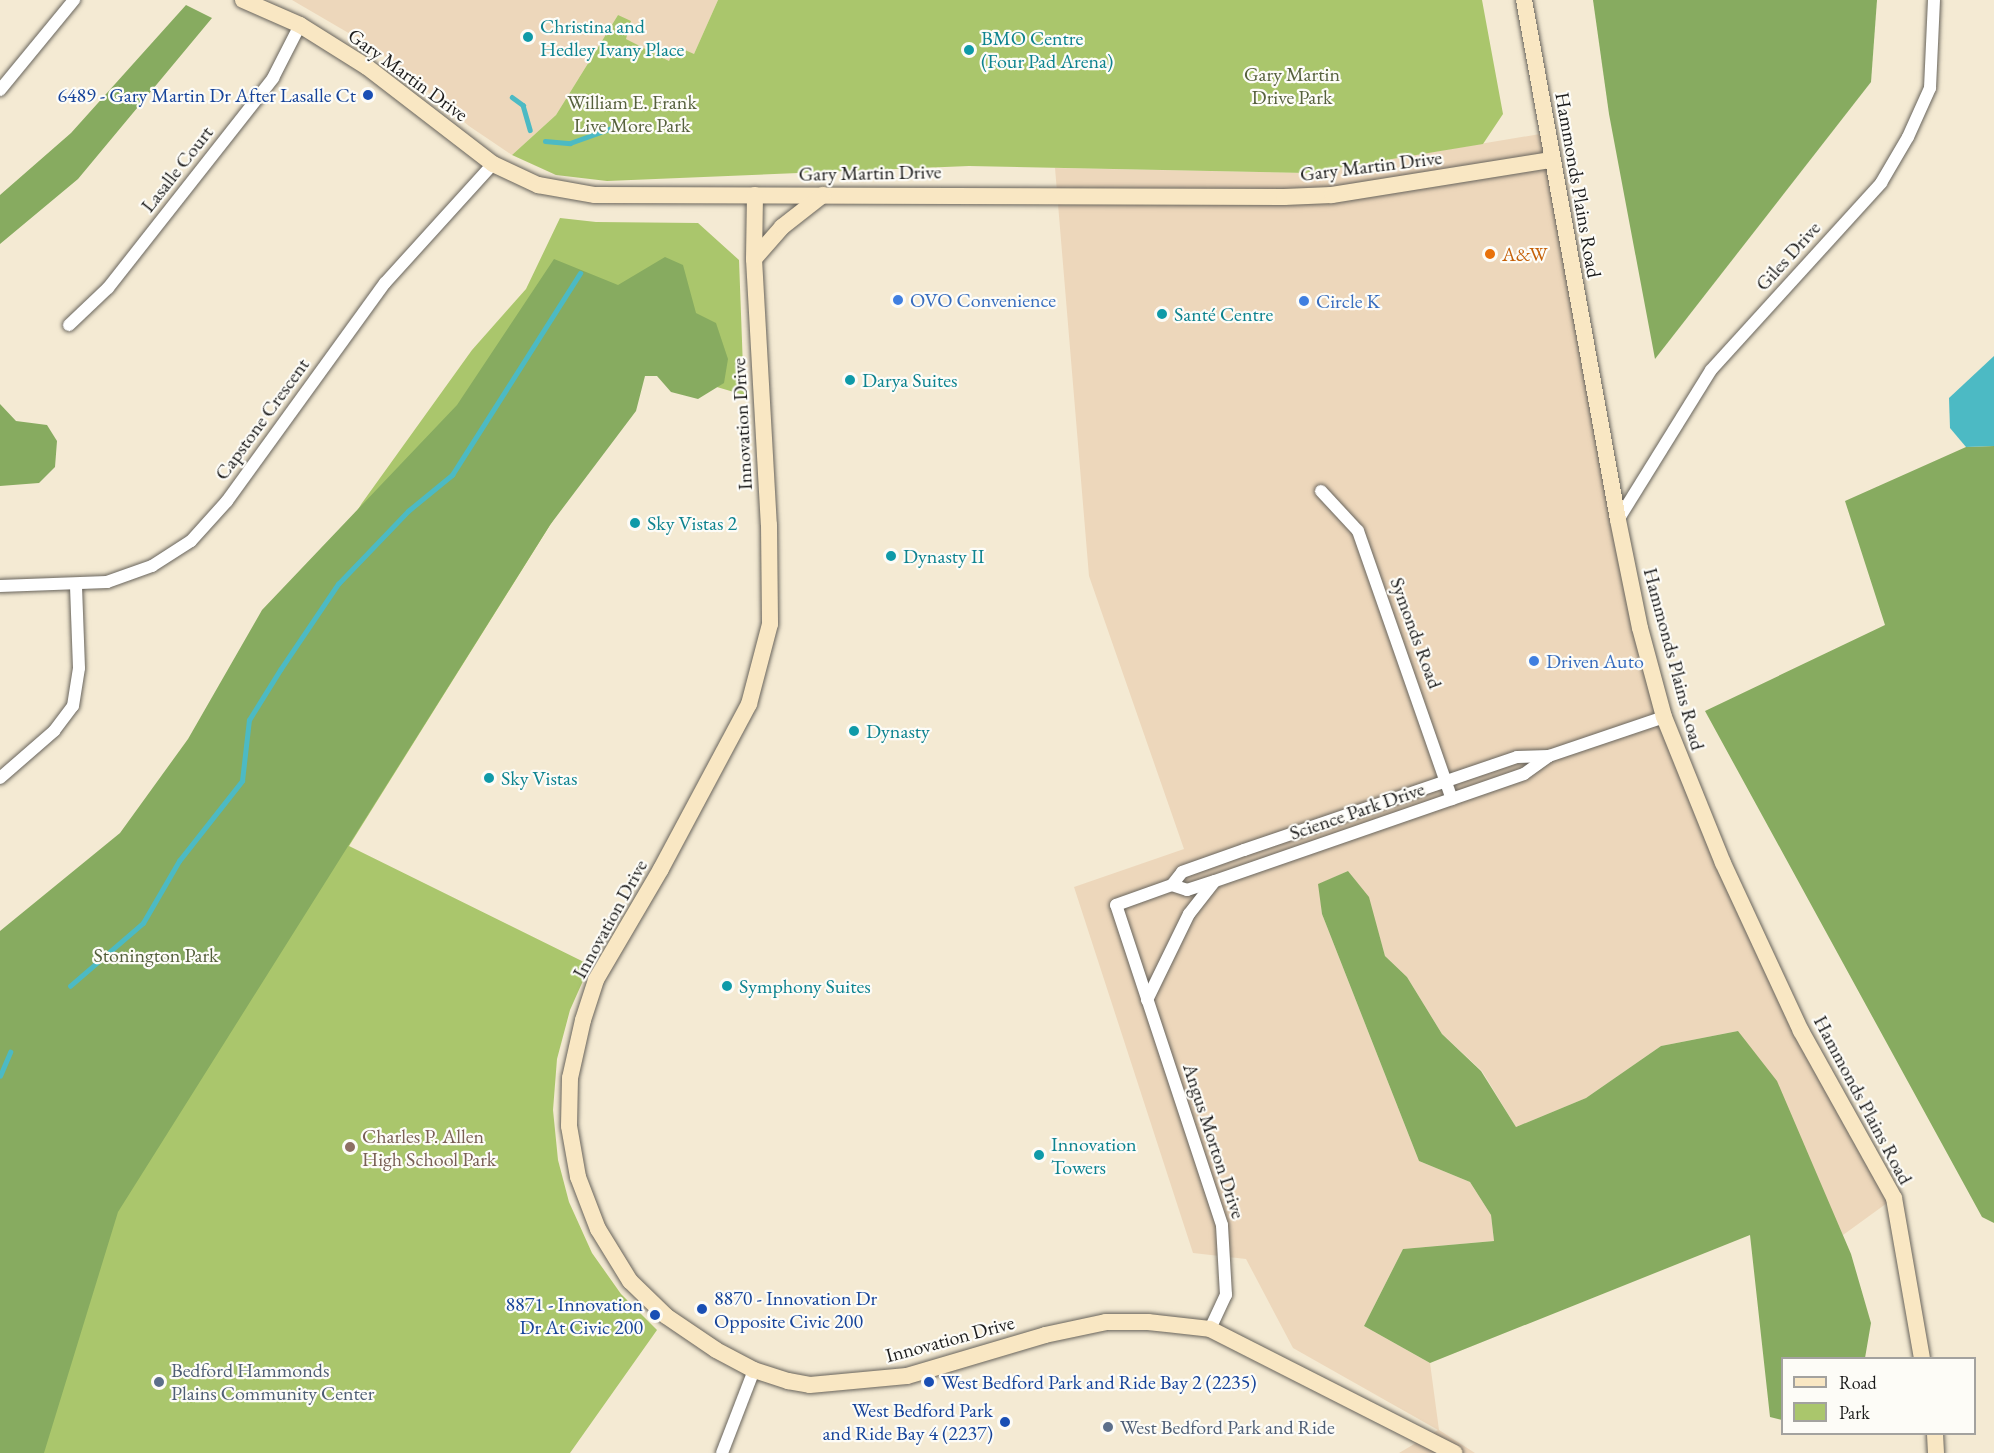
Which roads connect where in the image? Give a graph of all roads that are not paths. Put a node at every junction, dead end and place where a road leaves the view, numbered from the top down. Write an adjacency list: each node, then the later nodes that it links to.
1 (74, 0): 6 (street)
2 (243, 0): 5 (street, Gary Martin Drive)
3 (1524, 0): 7 (street, Hammonds Plains Road)
4 (1934, 0): 14 (street, Giles Drive)
5 (300, 25): 8 (street, Gary Martin Drive); 12 (street, Lasalle Court)
6 (0, 90)
7 (1551, 160): 10 (street, Gary Martin Drive); 14 (street, Hammonds Plains Road)
8 (493, 164): 9 (street, Gary Martin Drive); 15 (street, Capstone Crescent)
9 (755, 195): 10 (street, Gary Martin Drive); 11 (street, Innovation Drive)
10 (822, 195): 11 (street)
11 (754, 259): 28 (street, Innovation Drive)
12 (69, 325)
13 (1321, 492): 20 (street, Symonds Road)
14 (1618, 520): 17 (street, Hammonds Plains Road)
15 (76, 585): 16 (street, Capstone Crescent); 19 (street)
16 (0, 586)
17 (1664, 717): 18 (street, Science Park Drive); 27 (street, Hammonds Plains Road)
18 (1549, 756): 20 (street, Science Park Drive); 21 (street, Science Park Drive)
19 (0, 778)
20 (1445, 781): 21 (street, Symonds Road); 23 (street, Science Park Drive)
21 (1452, 799): 22 (street, Science Park Drive)
22 (1215, 881): 23 (street, Science Park Drive); 25 (street)
23 (1172, 885): 24 (street, Science Park Drive)
24 (1116, 905): 25 (street, Angus Morton Drive)
25 (1147, 1000): 26 (street, Angus Morton Drive)
26 (1210, 1329): 28 (street, Innovation Drive); 31 (street, Innovation Drive)
27 (1922, 1357)
28 (754, 1370): 30 (street)
29 (1935, 1435): 32 (street)
30 (722, 1453)
31 (1454, 1453)
32 (1936, 1453)

